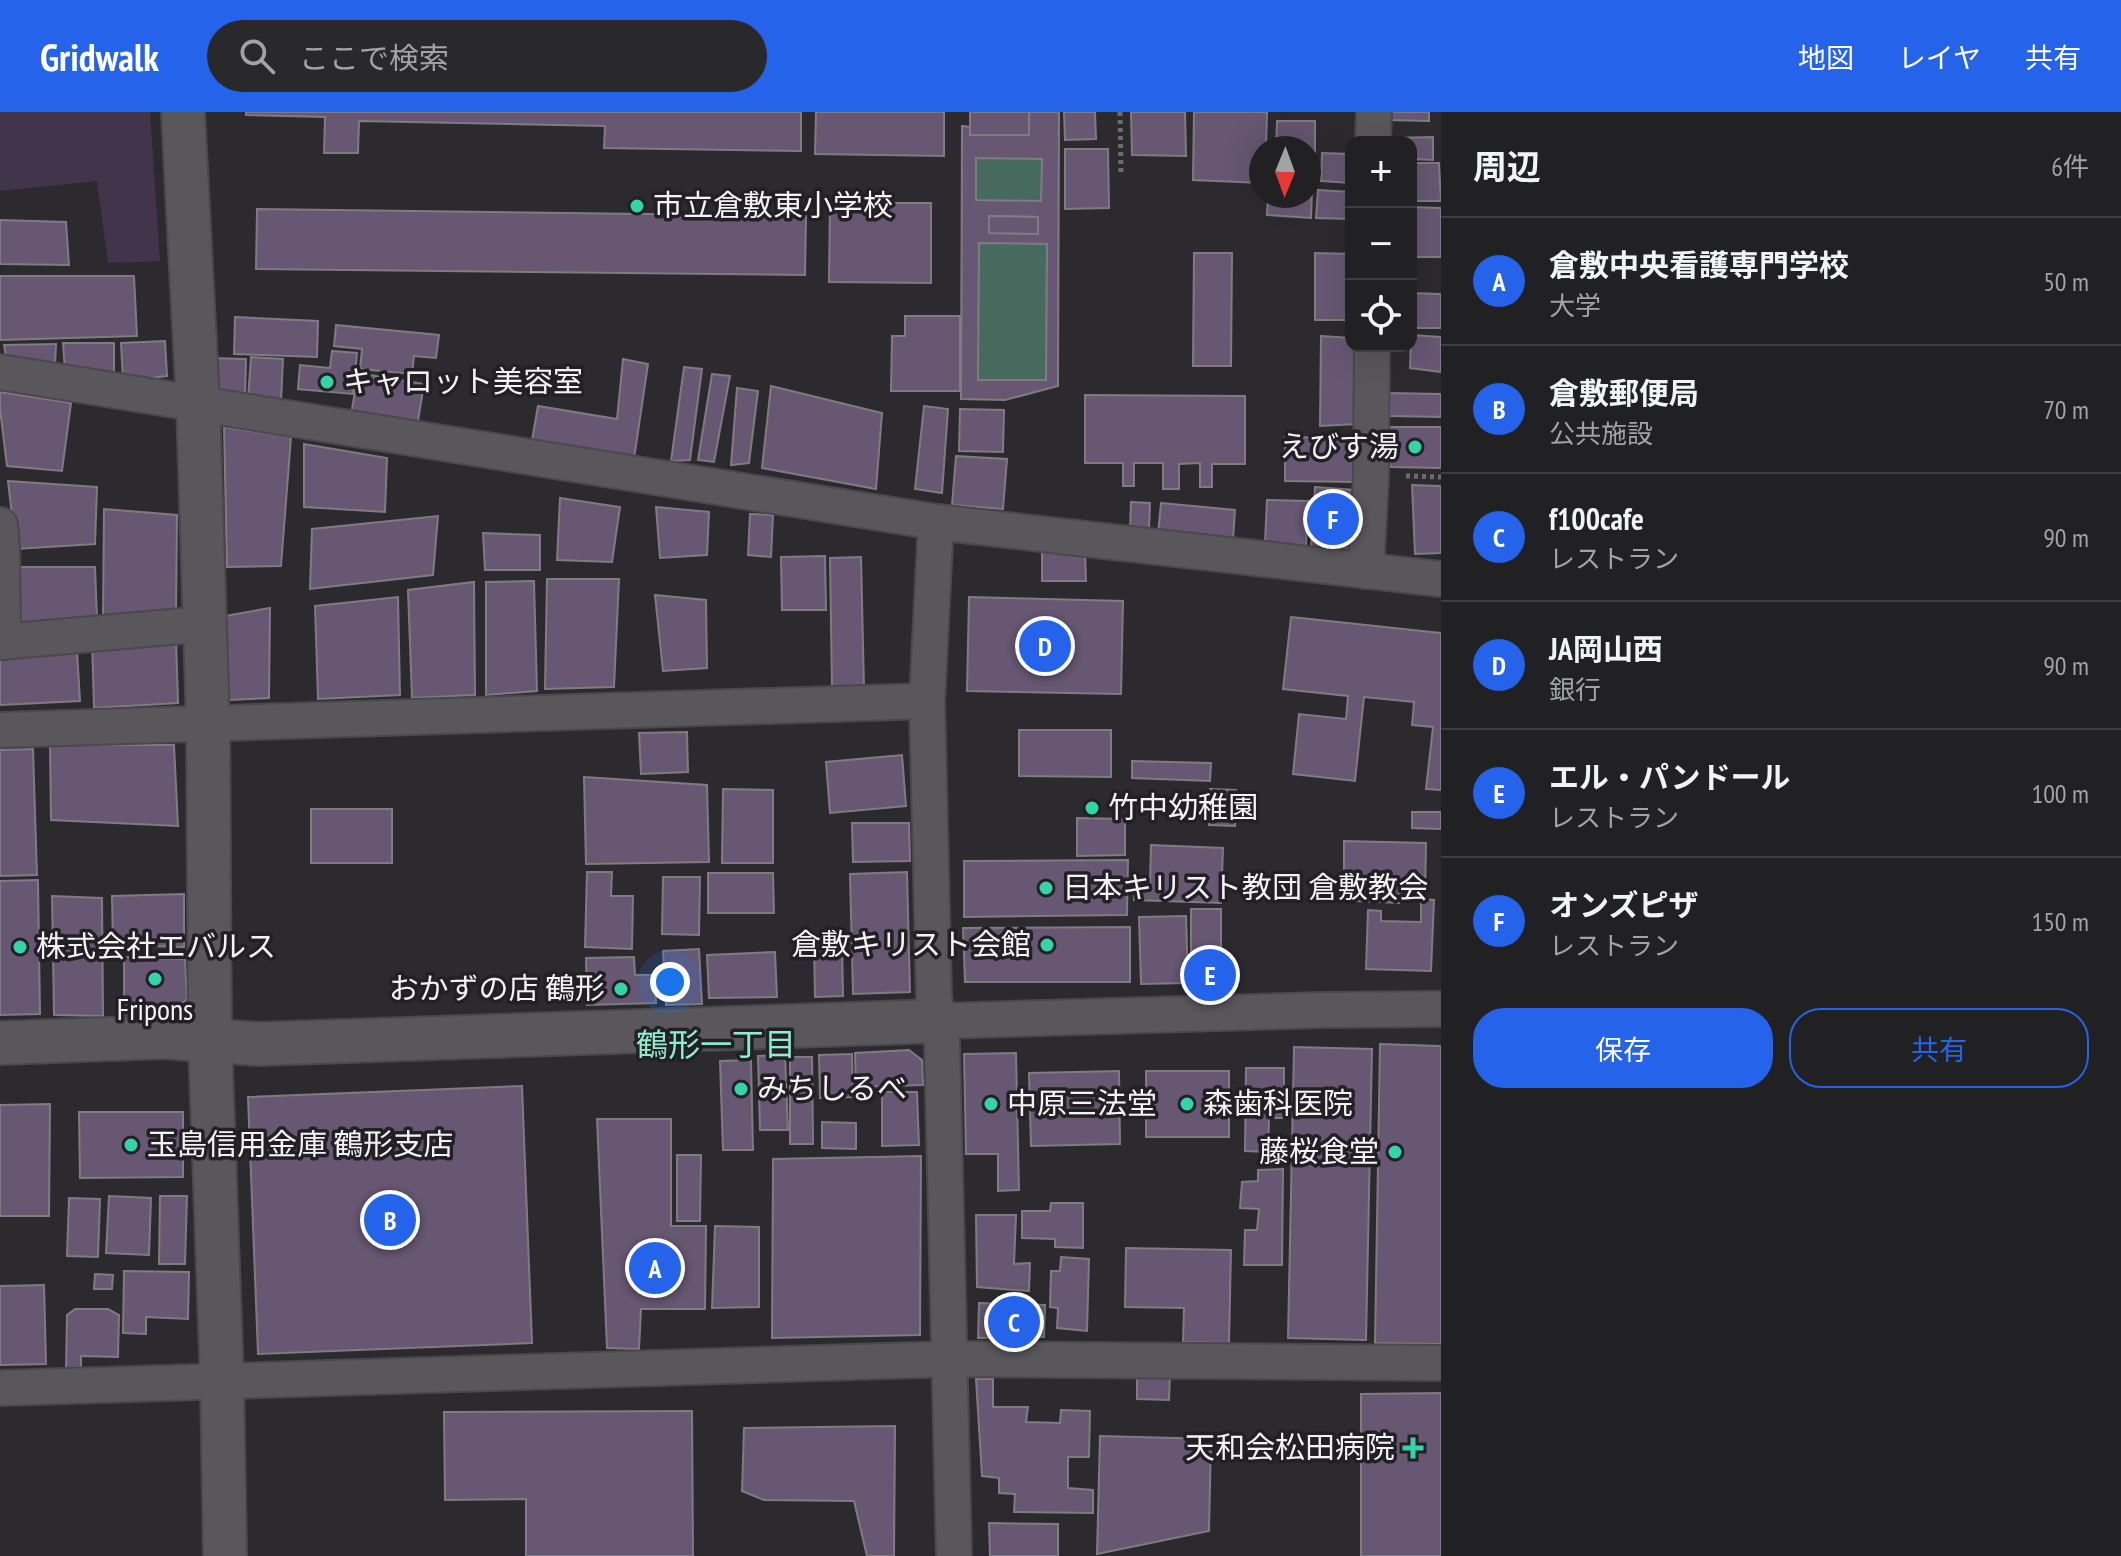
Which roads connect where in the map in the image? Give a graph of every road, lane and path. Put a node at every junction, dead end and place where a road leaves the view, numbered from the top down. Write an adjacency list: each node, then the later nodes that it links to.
1 (183, 112): 8 (street)
2 (1120, 112): 5 (path)
3 (1374, 112): 4 (street)
4 (1373, 136)
5 (1121, 174)
6 (1372, 352): 11 (street)
7 (0, 372): 8 (street)
8 (198, 403): 9 (street); 13 (street)
9 (936, 522): 11 (street); 15 (street)
10 (1, 539): 14 (street)
11 (1366, 571): 12 (street)
12 (1441, 579)
13 (204, 624): 14 (street); 16 (street)
14 (1, 642)
15 (927, 701): 16 (street); 19 (street)
16 (208, 724): 17 (street); 20 (street)
17 (0, 730)
18 (1441, 1009): 19 (street)
19 (939, 1021): 20 (street); 22 (street)
20 (210, 1041): 21 (street); 24 (street)
21 (0, 1043)
22 (951, 1359): 23 (street); 24 (street); 27 (street)
23 (1441, 1363)
24 (222, 1381): 25 (street); 26 (street)
25 (0, 1388)
26 (225, 1556)
27 (954, 1556)

